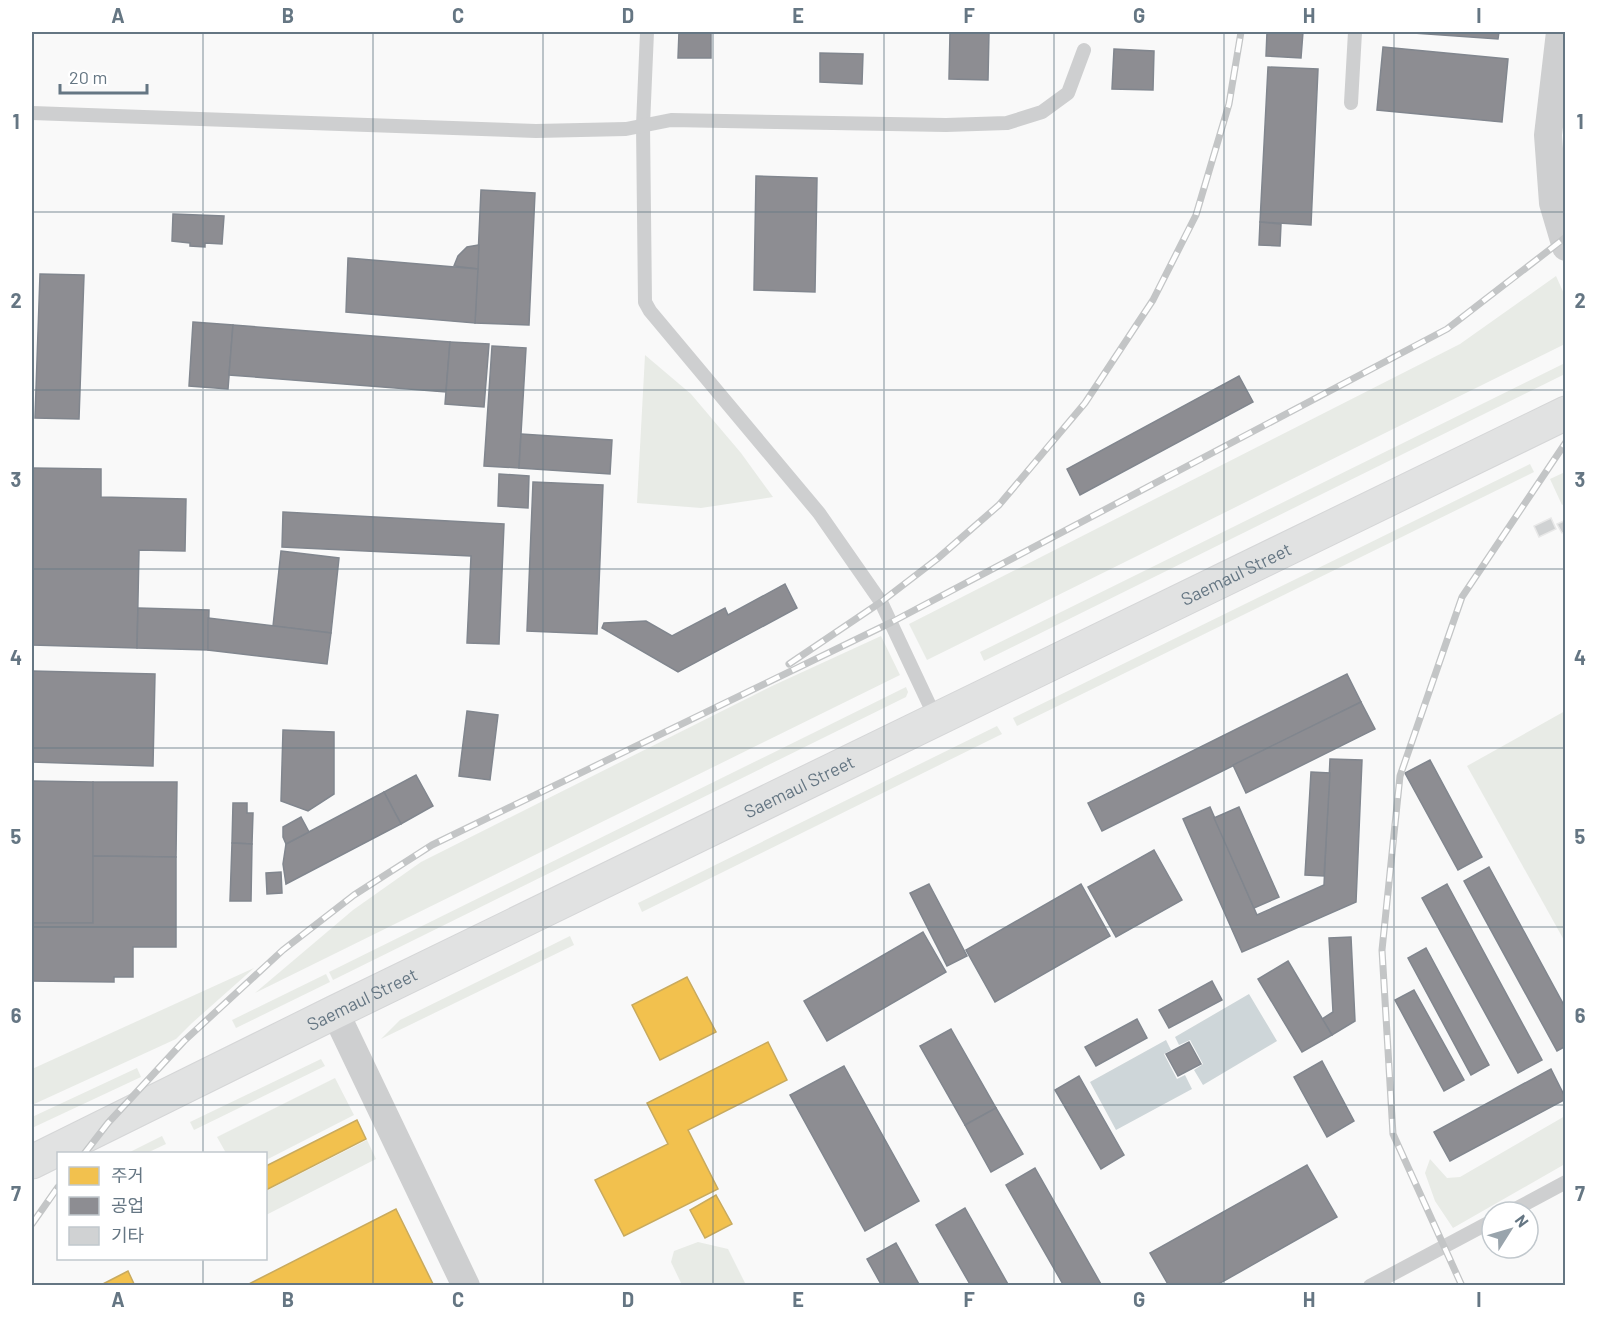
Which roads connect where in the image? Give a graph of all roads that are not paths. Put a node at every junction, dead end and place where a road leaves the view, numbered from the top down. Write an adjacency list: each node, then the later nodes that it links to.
1 (647, 32): 7 (lane)
2 (1355, 32): 5 (lane)
3 (1560, 32): 8 (street)
4 (1084, 50): 7 (lane)
5 (1351, 103)
6 (32, 113): 7 (lane)
7 (643, 125): 10 (lane)
8 (1566, 247)
9 (1566, 413): 10 (main road, Saemaul Street)
10 (937, 721): 11 (main road, Saemaul Street)
11 (334, 1012): 12 (main road, Saemaul Street); 16 (street)
12 (32, 1162)
13 (1566, 1182): 14 (lane)
14 (1532, 1200)
15 (1480, 1227): 17 (lane)
16 (466, 1286)
17 (1370, 1286)

